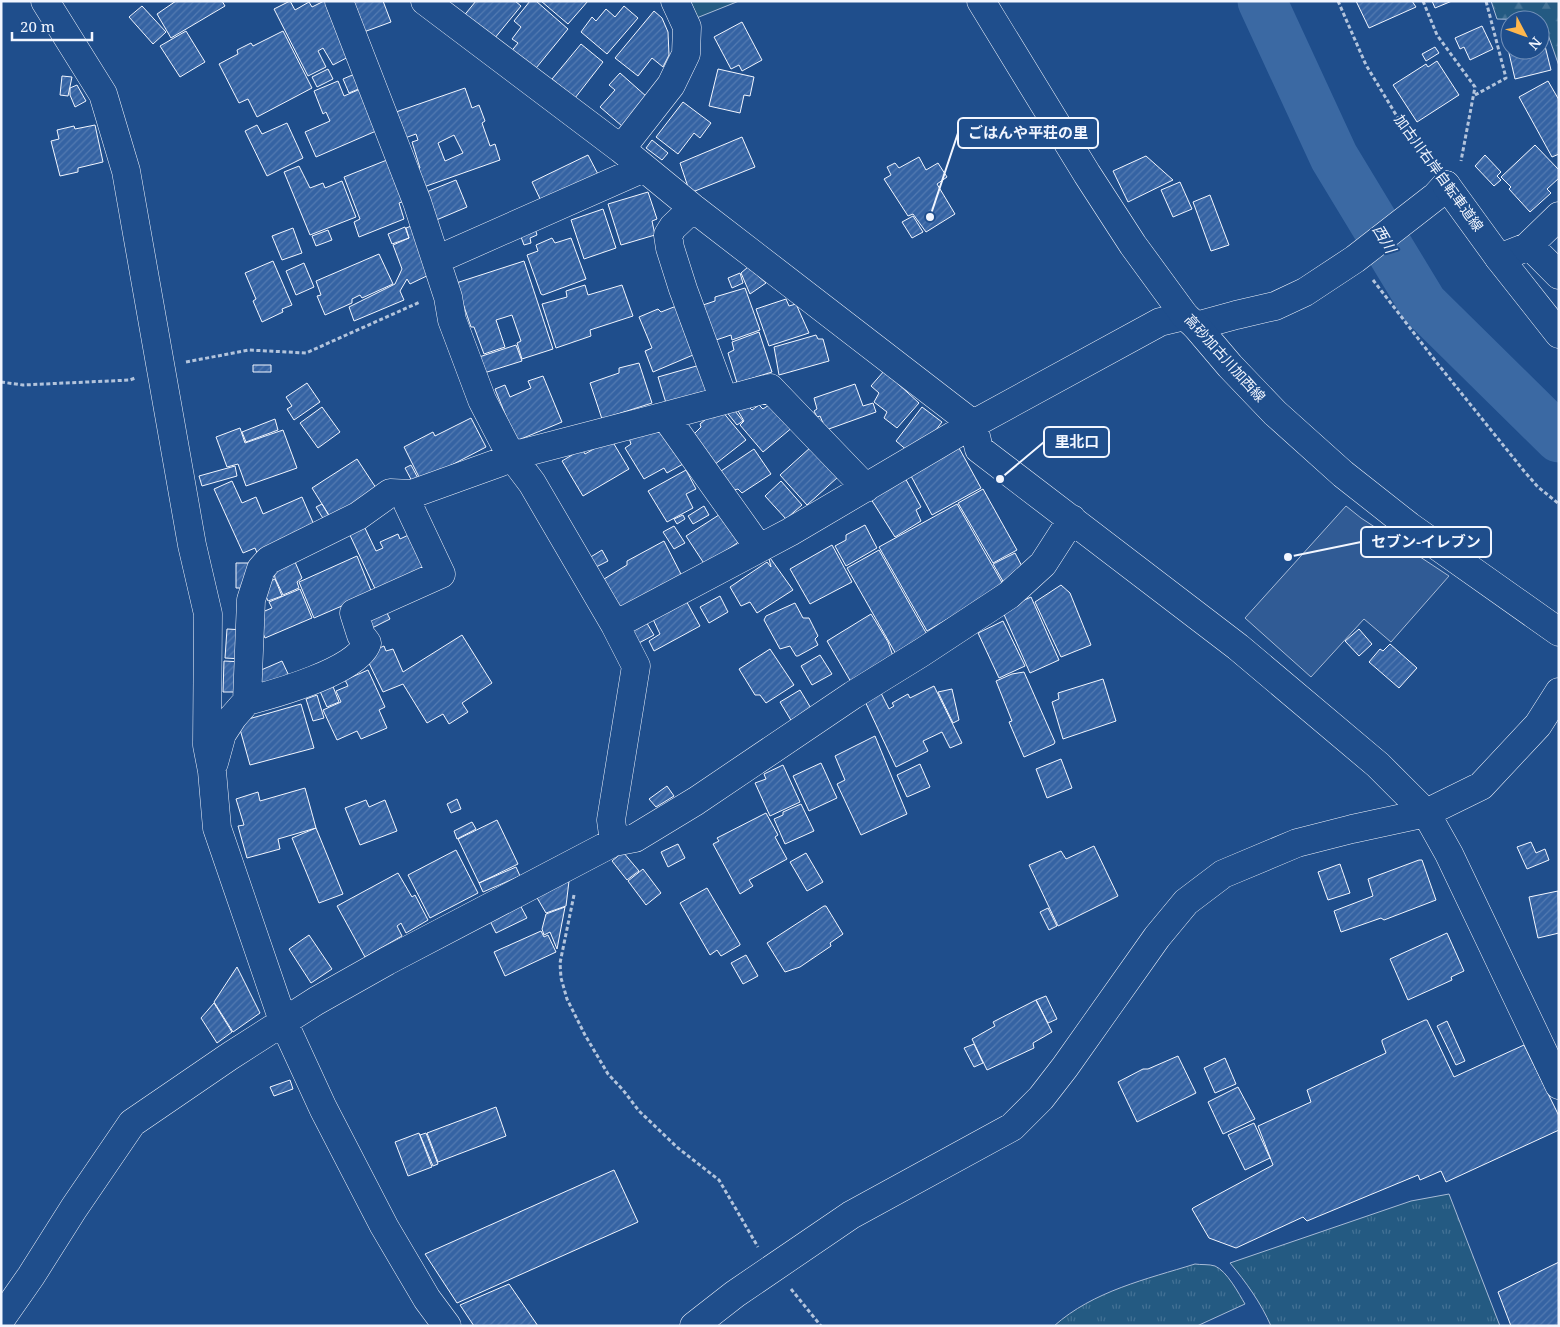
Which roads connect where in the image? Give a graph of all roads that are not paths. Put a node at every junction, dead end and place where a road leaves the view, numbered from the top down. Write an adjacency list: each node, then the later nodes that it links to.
1 (45, 1): 28 (street)
2 (339, 1): 12 (street)
3 (675, 1): 6 (street)
4 (982, 1): 14 (street, 高砂加古川加西線)
5 (427, 2): 6 (street)
6 (621, 149): 7 (street)
7 (644, 168): 8 (street); 12 (street)
8 (693, 208): 16 (street); 18 (street)
9 (1559, 216): 10 (street)
10 (1529, 245): 11 (street); 13 (street)
11 (1499, 258): 14 (street, 加古川右岸自転車道線); 15 (street, 加古川右岸自転車道線)
12 (436, 260): 19 (street)
13 (1559, 275)
14 (1191, 321): 18 (street); 25 (street, 高砂加古川加西線)
15 (1559, 334)
16 (724, 400): 17 (street); 20 (street)
17 (665, 416): 19 (street); 23 (street)
18 (973, 424): 20 (street); 22 (street)
19 (510, 454): 21 (street); 24 (street)
20 (866, 488): 23 (street)
21 (405, 494): 27 (street); 27 (street)
22 (1072, 519): 29 (street); 30 (street)
23 (759, 548): 24 (street)
24 (615, 625): 30 (street)
25 (1559, 632)
26 (1559, 692): 29 (street)
27 (246, 702): 28 (street)
28 (212, 771): 31 (street)
29 (1426, 813): 32 (street); 35 (street)
30 (614, 842): 31 (street)
31 (283, 1021): 33 (street); 34 (street)
32 (1559, 1085)
33 (1, 1319)
34 (447, 1326)
35 (694, 1326)

